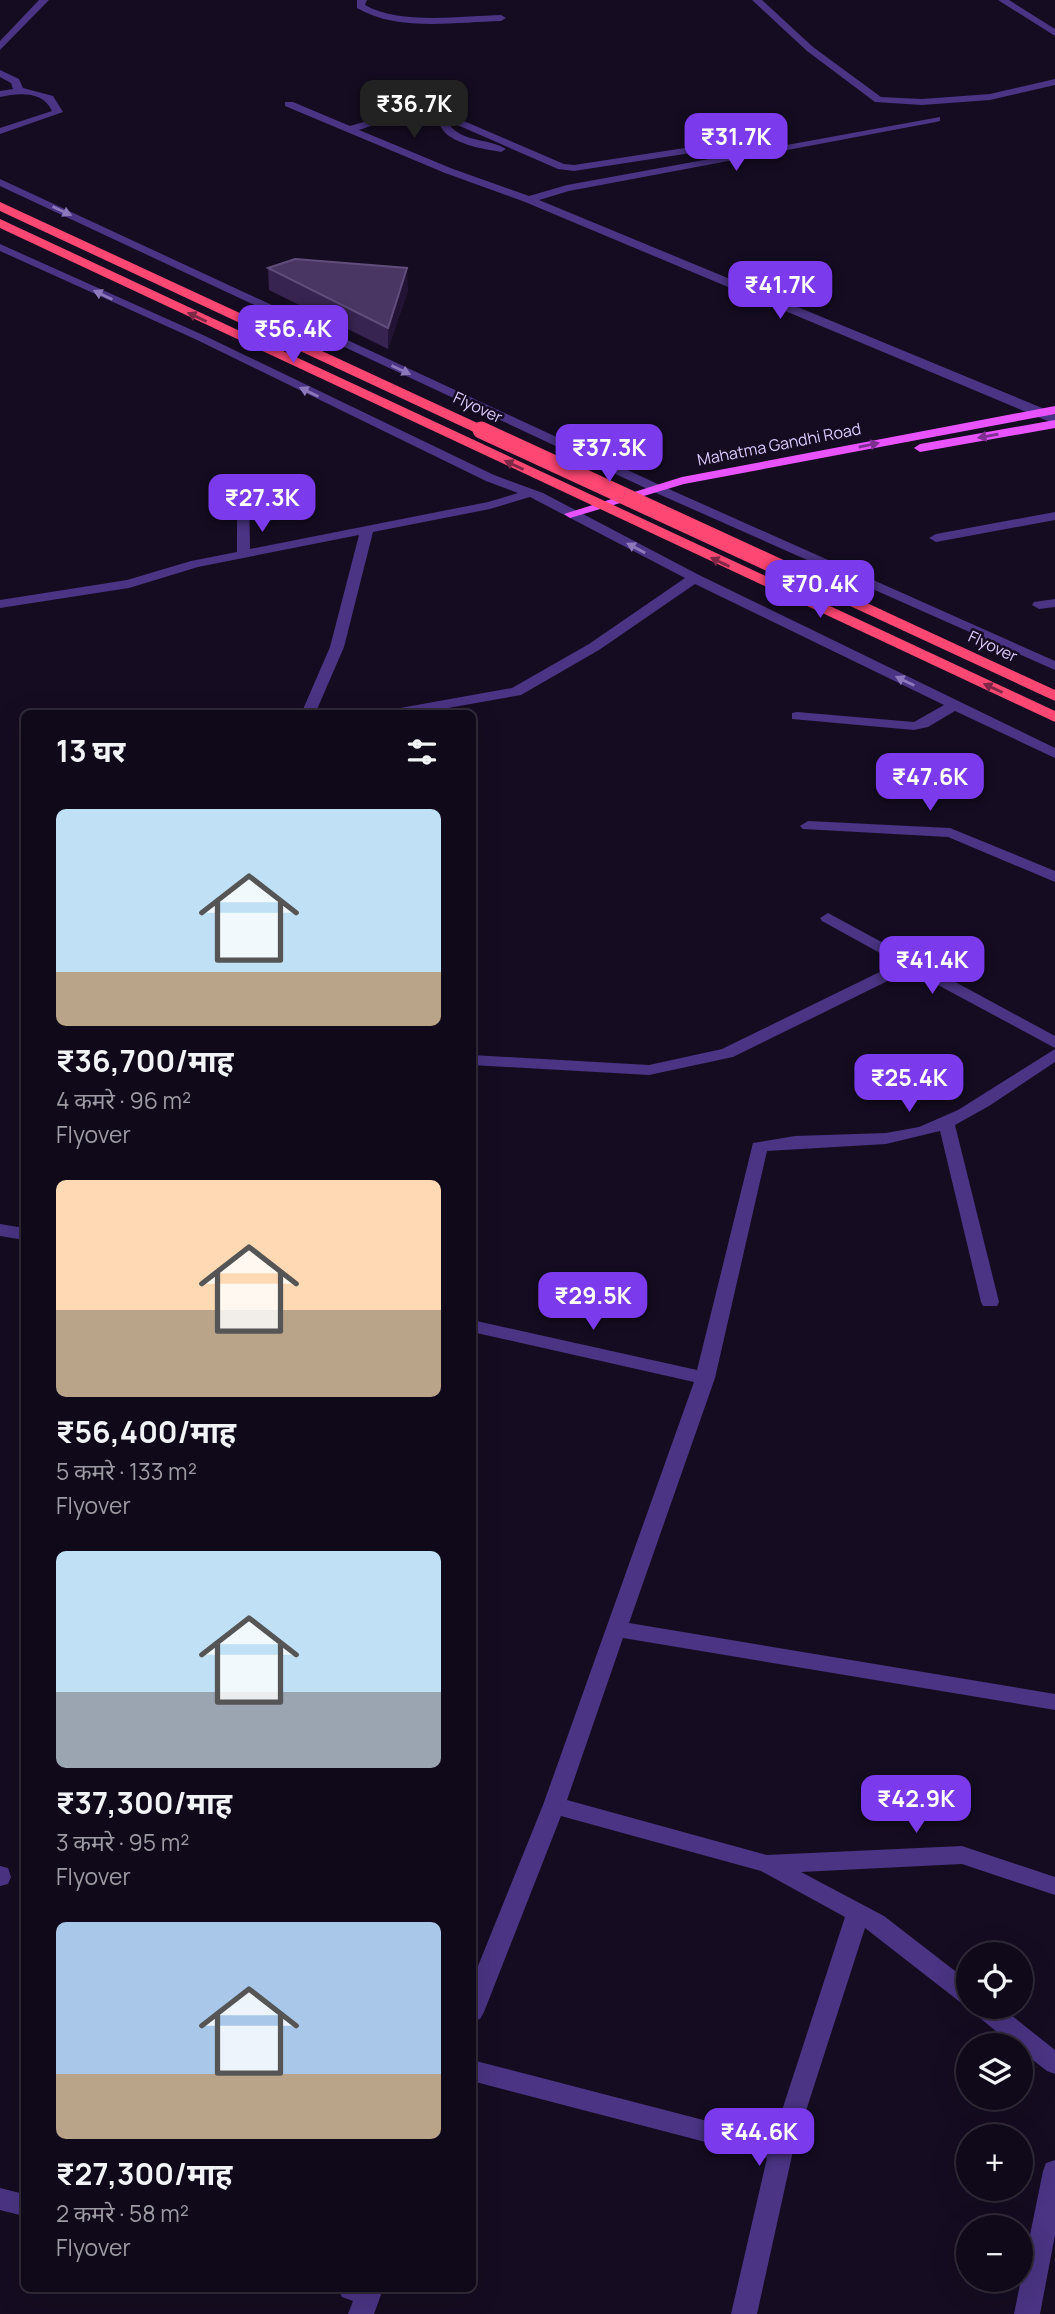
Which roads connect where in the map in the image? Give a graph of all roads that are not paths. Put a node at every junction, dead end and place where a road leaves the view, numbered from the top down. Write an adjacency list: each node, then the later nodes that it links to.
1 (44, 0): 7 (street)
2 (362, 0): 5 (street)
3 (757, 0): 9 (street)
4 (1003, 0): 6 (street)
5 (501, 18)
6 (1055, 33)
7 (0, 47)
8 (0, 73): 10 (street)
9 (1055, 82)
10 (18, 89): 11 (street); 15 (street)
11 (0, 94)
12 (289, 104): 14 (street)
13 (936, 119): 18 (street)
14 (348, 130): 16 (street); 18 (street)
15 (0, 131)
16 (717, 146)
17 (0, 182): 25 (street, one-way to 25)
18 (529, 200): 22 (street)
19 (0, 206): 38 (highway, Flyover, bridge)
20 (0, 223): 27 (highway, one-way to 20)
21 (0, 247): 26 (street, one-way to 21)
22 (1049, 412): 23 (street); 25 (main road, Mahatma Gandhi Road, one-way to 22)
23 (1055, 422): 25 (main road, Mahatma Gandhi Road, one-way to 25)
24 (243, 484): 32 (street)
25 (658, 489): 27 (main road); 37 (street)
26 (531, 493): 28 (street); 30 (street)
27 (599, 505): 28 (main road); 43 (highway, one-way to 27)
28 (570, 514): 33 (street, one-way to 28)
29 (1055, 516): 31 (street)
30 (367, 529): 32 (street); 40 (street)
31 (936, 538)
32 (244, 556): 35 (street)
33 (694, 578): 39 (street, one-way to 33); 41 (street)
34 (1055, 603): 36 (street)
35 (0, 604)
36 (1039, 605)
37 (1055, 666)
38 (1055, 696)
39 (954, 705): 42 (street); 44 (street)
40 (309, 710)
41 (412, 710)
42 (797, 716)
43 (1055, 717)
44 (1055, 754)
45 (808, 826): 46 (street)
46 (1055, 877)
47 (828, 918): 48 (street)
48 (911, 963): 49 (street); 51 (street)
49 (1055, 1043)
50 (1055, 1054): 52 (street)
51 (476, 1060)
52 (946, 1122): 55 (street); 57 (street)
53 (0, 1230): 54 (street)
54 (21, 1234)
55 (990, 1301)
56 (476, 1327): 57 (street)
57 (705, 1378): 58 (street)
58 (616, 1629): 59 (street); 60 (street)
59 (1055, 1702)
60 (554, 1805): 61 (street); 65 (street)
61 (767, 1864): 62 (street); 63 (street)
62 (1055, 1886)
63 (858, 1913): 64 (street); 69 (street)
64 (956, 1986)
65 (476, 2002)
66 (998, 2019): 67 (street)
67 (1055, 2064)
68 (476, 2071): 69 (street)
69 (781, 2151): 73 (street)
70 (1055, 2171): 74 (street)
71 (0, 2199): 72 (street)
72 (21, 2204)
73 (744, 2314)
74 (1027, 2314)

